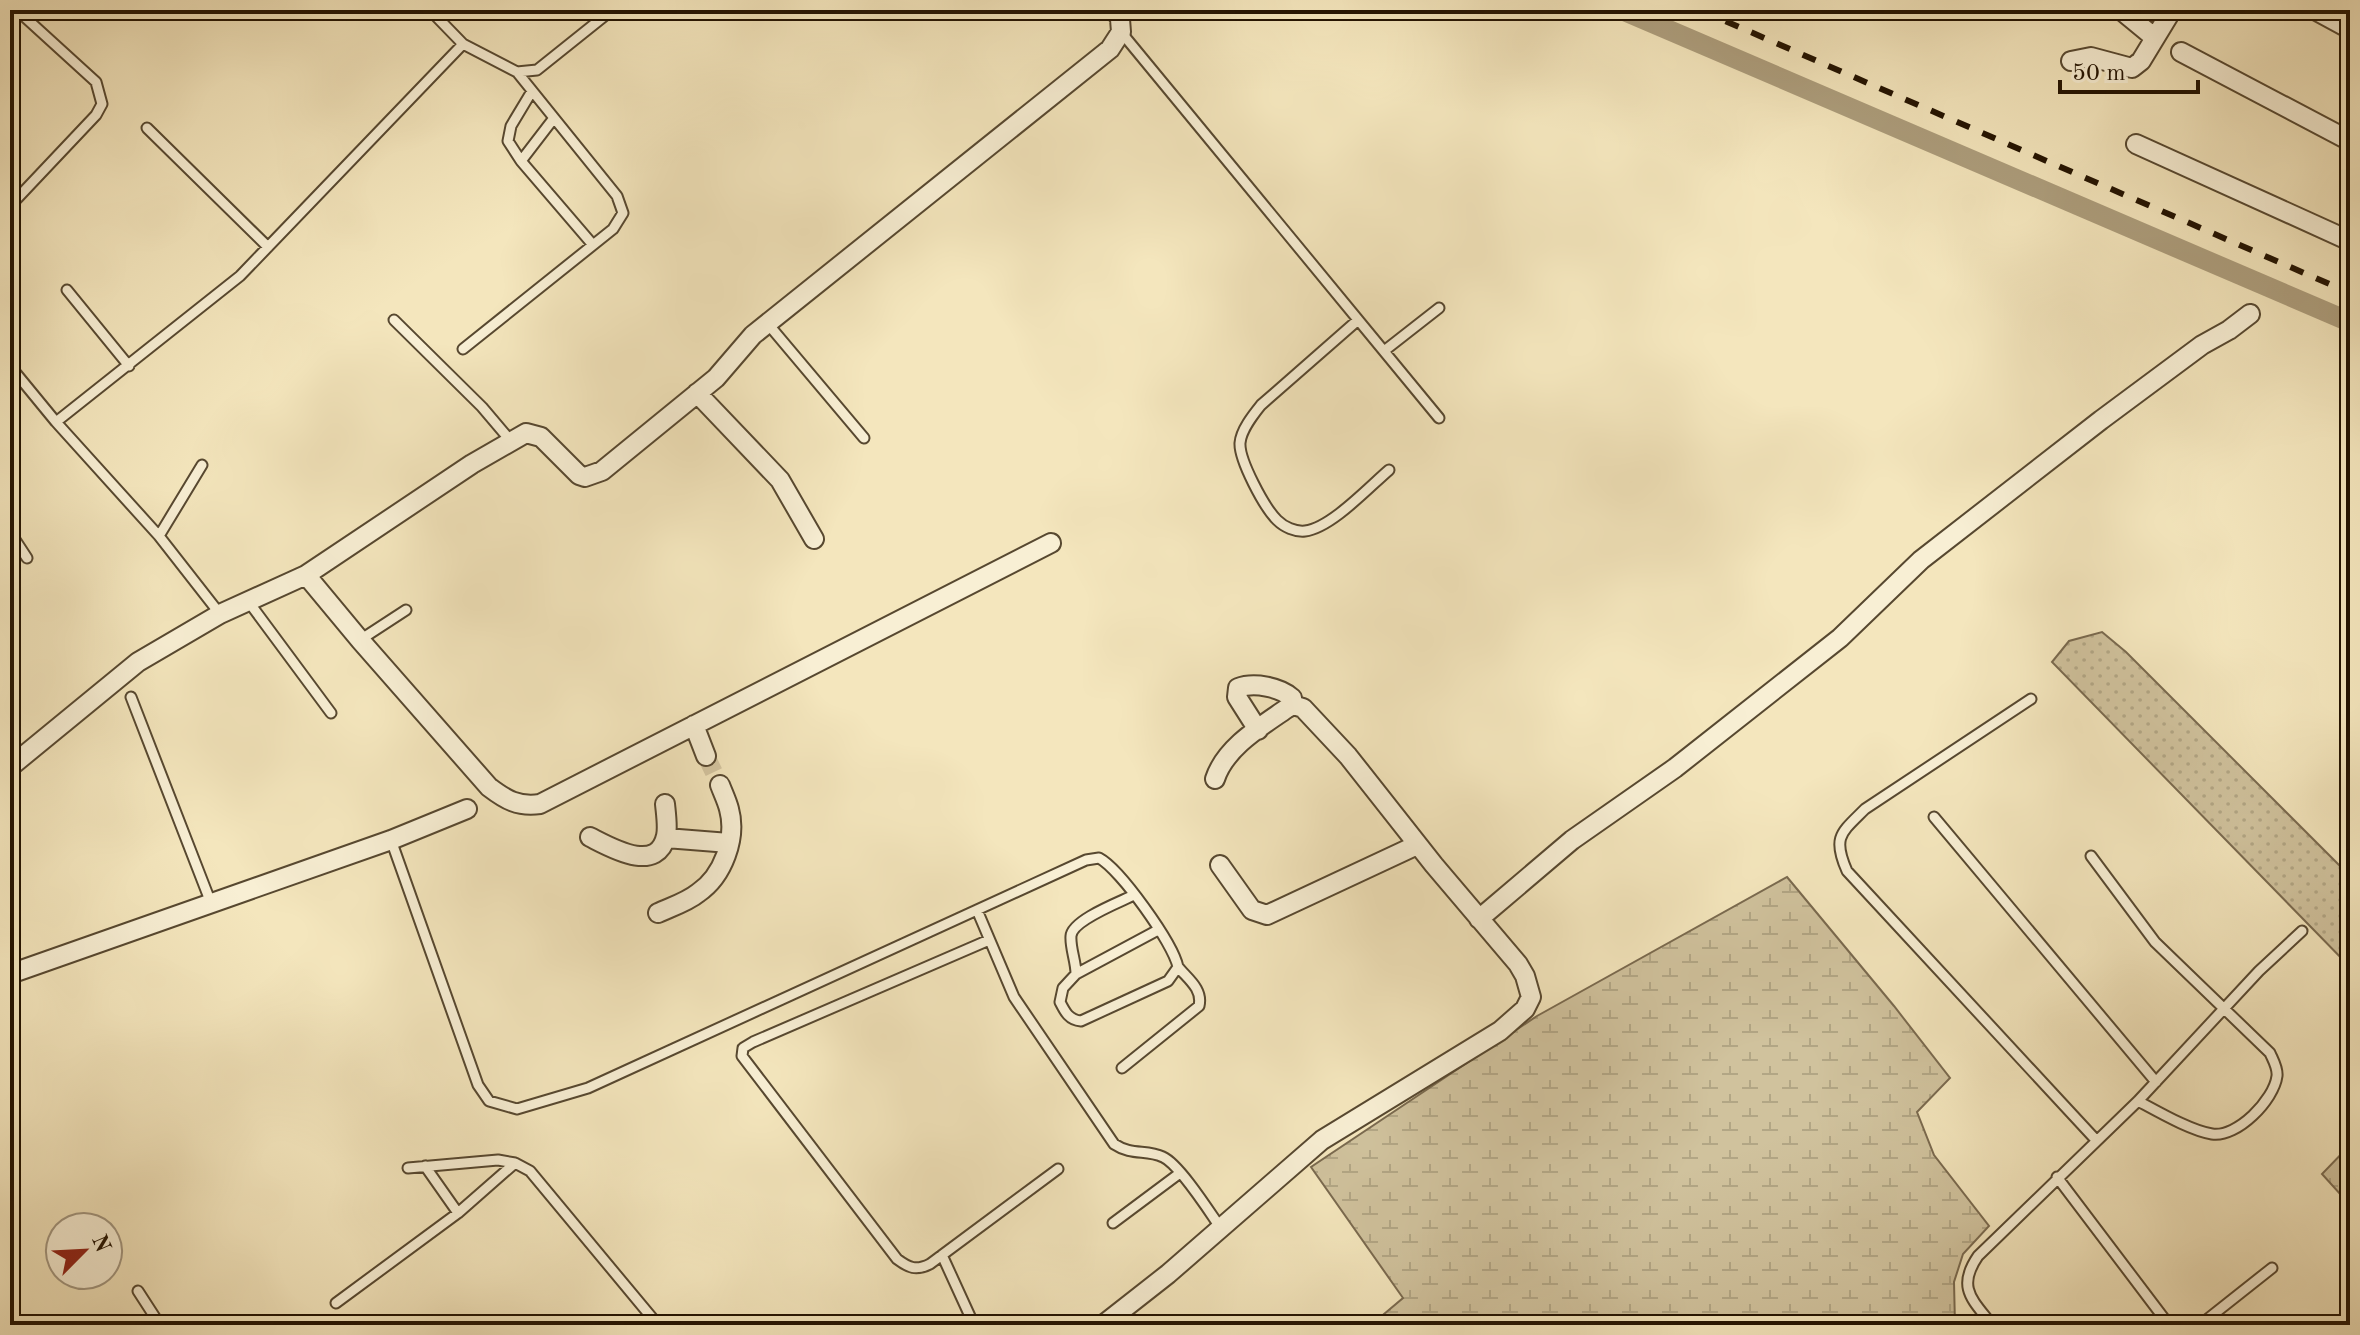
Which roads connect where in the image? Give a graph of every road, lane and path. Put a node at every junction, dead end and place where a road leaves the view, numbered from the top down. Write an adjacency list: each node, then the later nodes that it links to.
1 (17, 10): 21 (lane)
2 (430, 10): 11 (lane)
3 (612, 10): 14 (lane)
4 (1115, 10): 9 (street)
5 (2121, 10): 10 (street)
6 (2172, 10): 10 (street)
7 (2315, 10): 8 (street)
8 (2350, 29)
9 (1121, 32): 29 (lane); 30 (street)
10 (2155, 38): 13 (street)
11 (463, 44): 14 (lane); 24 (lane)
12 (2181, 52): 18 (street)
13 (2071, 61)
14 (517, 72): 15 (lane)
15 (532, 91): 16 (lane); 20 (lane)
16 (554, 118): 20 (lane); 23 (lane)
17 (147, 128): 24 (lane)
18 (2350, 141)
19 (2136, 144): 22 (street)
20 (521, 161): 23 (lane)
21 (10, 206)
22 (2350, 241)
23 (593, 245): 31 (lane)
24 (268, 247): 34 (lane)
25 (67, 290): 34 (lane)
26 (1439, 308): 32 (lane)
27 (2250, 314): 78 (street)
28 (394, 320): 39 (lane)
29 (1358, 320): 32 (lane); 41 (lane)
30 (768, 324): 35 (street); 38 (lane)
31 (463, 349)
32 (1384, 351): 36 (lane)
33 (10, 366): 37 (lane)
34 (129, 366): 37 (lane)
35 (697, 393): 39 (street); 44 (street)
36 (1439, 418)
37 (56, 422): 43 (lane)
38 (864, 438)
39 (510, 440): 47 (street)
40 (202, 465): 43 (lane)
41 (1389, 470)
42 (10, 532): 46 (lane)
43 (159, 536): 50 (lane)
44 (814, 539)
45 (1051, 543): 57 (street)
46 (27, 558)
47 (306, 575): 48 (street); 51 (street)
48 (248, 601): 50 (street); 55 (lane)
49 (406, 610): 51 (lane)
50 (220, 614): 61 (street)
51 (360, 640): 57 (street)
52 (131, 697): 75 (lane)
53 (2031, 699): 89 (lane)
54 (1293, 705): 58 (street); 58 (street); 71 (street)
55 (331, 713)
56 (10, 725): 59 (lane)
57 (694, 725): 60 (street)
58 (1258, 730): 62 (street)
59 (10, 740)
60 (706, 756)
61 (10, 767)
62 (1215, 779)
63 (720, 785): 70 (street)
64 (665, 804): 68 (street)
65 (467, 809): 69 (street)
66 (1934, 817): 87 (lane)
67 (590, 837): 68 (street)
68 (666, 838): 70 (street)
69 (391, 840): 75 (street); 76 (lane)
70 (729, 843): 77 (street)
71 (1417, 845): 73 (street); 78 (street)
72 (2091, 856): 85 (lane)
73 (1220, 865)
74 (1134, 895): 76 (lane); 79 (lane); 84 (lane)
75 (211, 903): 83 (street)
76 (977, 910): 81 (lane)
77 (658, 913)
78 (1479, 919): 98 (street)
79 (1158, 930): 82 (lane); 84 (lane)
80 (2302, 931): 85 (lane)
81 (989, 940): 94 (lane); 99 (lane)
82 (1178, 967): 84 (lane); 86 (lane)
83 (10, 974)
84 (1076, 974)
85 (2224, 1010): 87 (lane); 88 (lane)
86 (1122, 1068)
87 (2156, 1082): 88 (lane)
88 (2138, 1101): 89 (lane)
89 (2096, 1140): 95 (lane)
90 (515, 1163): 91 (lane); 96 (lane); 104 (lane)
91 (425, 1166): 92 (lane); 96 (lane)
92 (408, 1168)
93 (1058, 1169): 99 (lane)
94 (1180, 1173): 97 (lane); 98 (lane)
95 (2057, 1177): 107 (lane); 108 (lane)
96 (458, 1213): 102 (lane)
97 (1113, 1223)
98 (1220, 1227): 106 (street)
99 (942, 1255): 105 (lane)
100 (2272, 1268): 109 (lane)
101 (138, 1291): 103 (lane)
102 (336, 1303)
103 (160, 1325)
104 (658, 1325)
105 (974, 1325)
106 (1103, 1325)
107 (1992, 1325)
108 (2169, 1325)
109 (2200, 1325)

